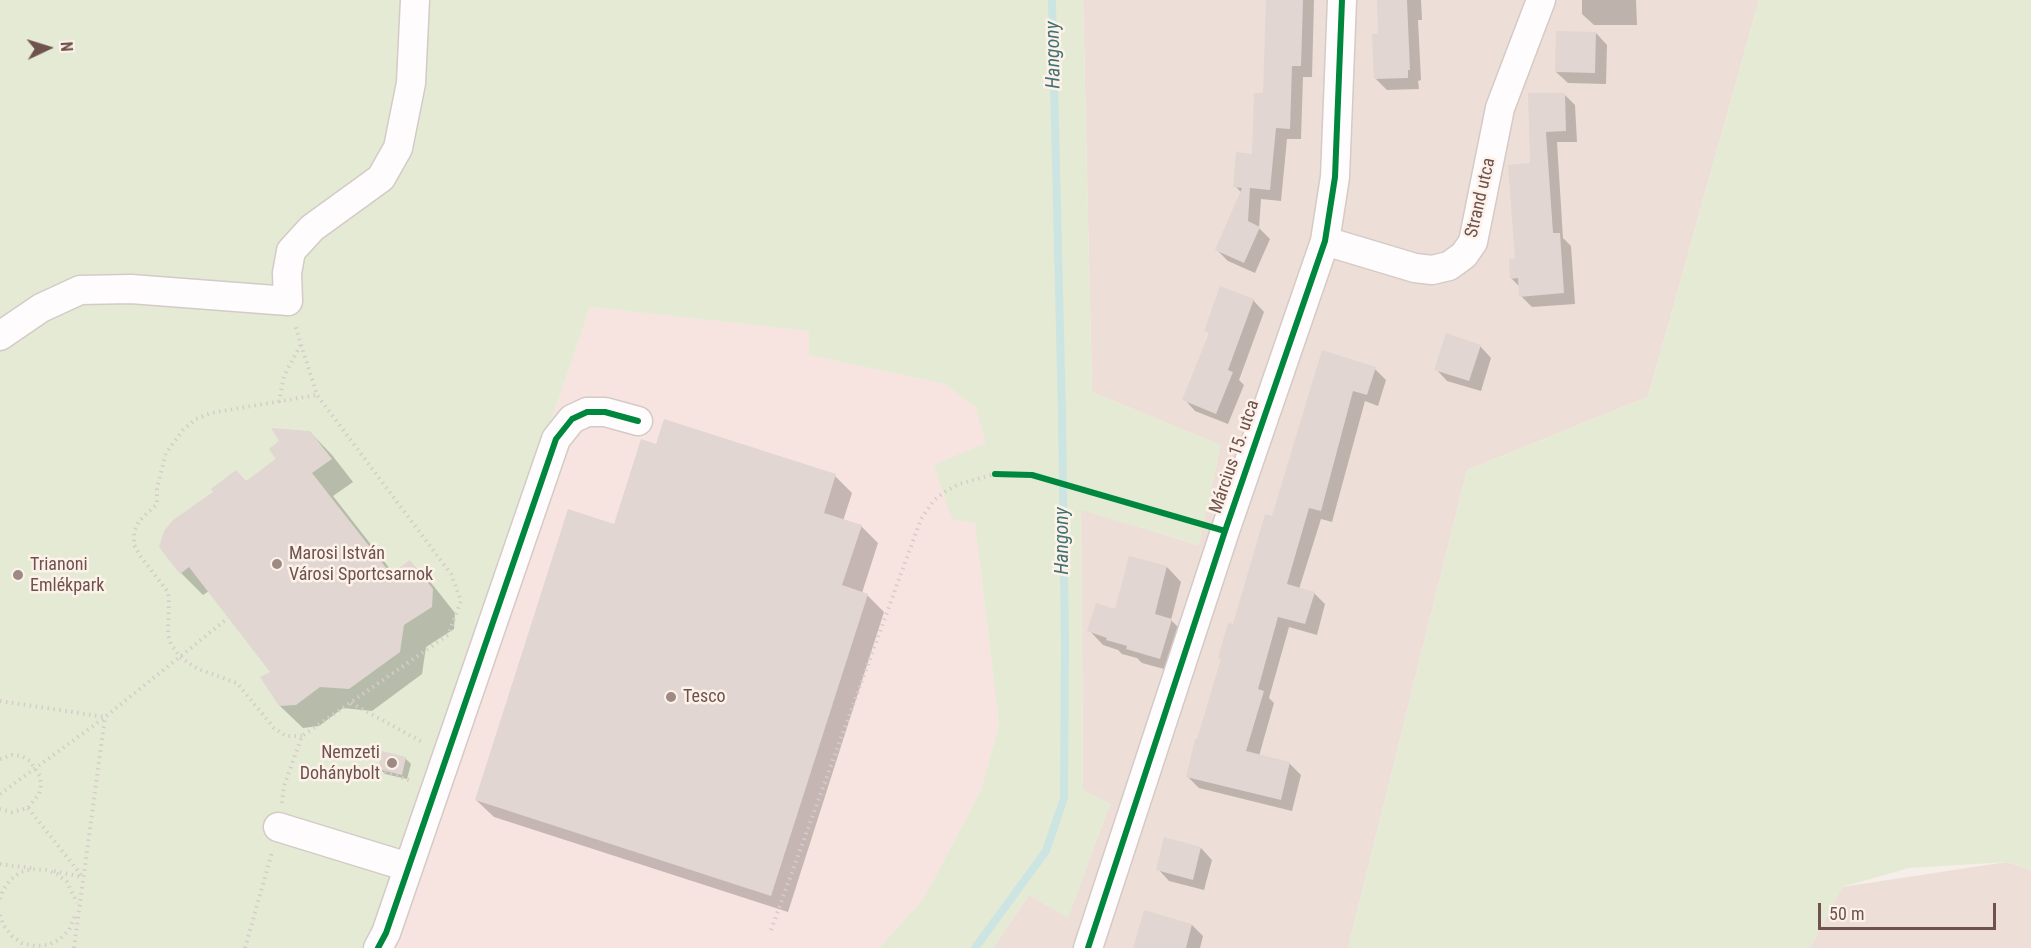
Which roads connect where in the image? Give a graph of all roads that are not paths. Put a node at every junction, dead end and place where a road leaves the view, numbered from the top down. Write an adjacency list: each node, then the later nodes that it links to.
1 (415, 0): 5 (street)
2 (1342, 0): 4 (street, Március 15. utca)
3 (1541, 0): 4 (street, Strand utca)
4 (1325, 241): 10 (street, Március 15. utca)
5 (0, 336)
6 (638, 421): 8 (street)
7 (279, 827): 8 (street)
8 (408, 867): 9 (street)
9 (378, 948)
10 (1088, 948)

